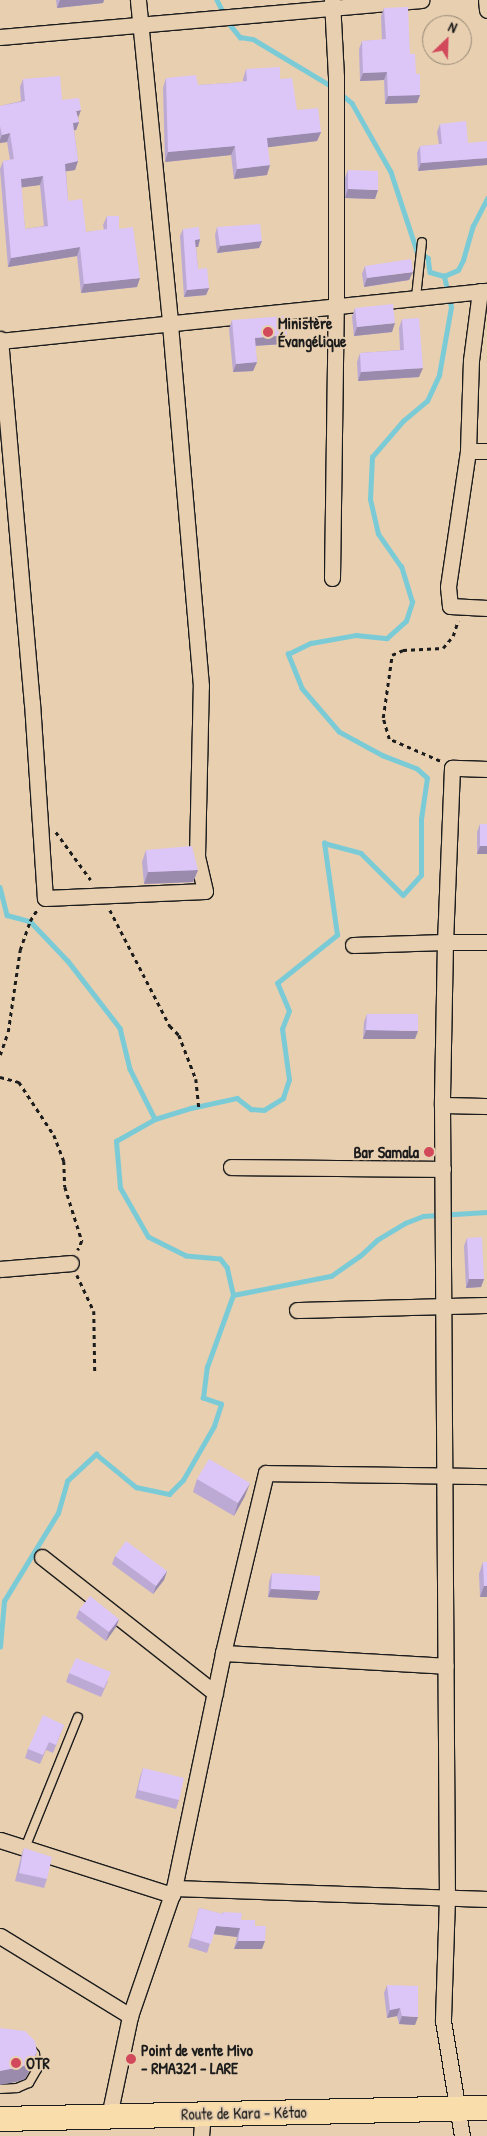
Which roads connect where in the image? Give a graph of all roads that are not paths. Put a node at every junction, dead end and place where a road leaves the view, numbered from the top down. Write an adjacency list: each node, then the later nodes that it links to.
1 (138, 0): 6 (street)
2 (421, 0): 4 (street)
3 (486, 0): 5 (street)
4 (333, 4): 6 (street); 11 (street)
5 (487, 10)
6 (142, 26): 7 (street); 12 (street)
7 (0, 37)
8 (422, 249): 10 (lane)
9 (477, 292): 10 (street); 14 (street)
10 (423, 296): 11 (street)
11 (336, 306): 12 (street); 16 (street)
12 (170, 321): 13 (street); 13 (street)
13 (0, 340)
14 (468, 451): 15 (street); 17 (street)
15 (487, 451)
16 (332, 578)
17 (487, 608)
18 (487, 769): 19 (street)
19 (445, 942): 20 (street); 21 (street); 22 (street)
20 (487, 942)
21 (353, 945)
22 (442, 1105): 23 (street); 25 (street)
23 (487, 1106)
24 (231, 1167): 25 (street)
25 (443, 1170): 28 (street)
26 (71, 1263): 27 (street)
27 (0, 1270)
28 (446, 1305): 29 (street); 30 (street); 32 (street)
29 (487, 1305)
30 (297, 1310)
31 (487, 1476): 32 (street)
32 (445, 1477): 34 (street); 35 (street)
33 (42, 1557): 36 (street)
34 (223, 1653): 35 (street); 36 (street)
35 (446, 1666): 41 (street)
36 (215, 1693): 40 (street)
37 (78, 1717): 39 (lane)
38 (0, 1840): 39 (street)
39 (25, 1848): 40 (street)
40 (173, 1892): 41 (street); 44 (street)
41 (446, 1898): 42 (street); 47 (street)
42 (487, 1899)
43 (0, 1936): 44 (street)
44 (130, 2016): 49 (street)
45 (22, 2040): 46 (lane)
46 (0, 2089)
47 (458, 2108): 48 (main road, Route de Kara - Kétao); 51 (main road, Route de Kara - Kétao); 52 (street)
48 (487, 2108)
49 (109, 2116): 50 (main road, Route de Kara - Kétao); 51 (main road, Route de Kara - Kétao)
50 (0, 2119)
51 (202, 2125)
52 (462, 2136)

